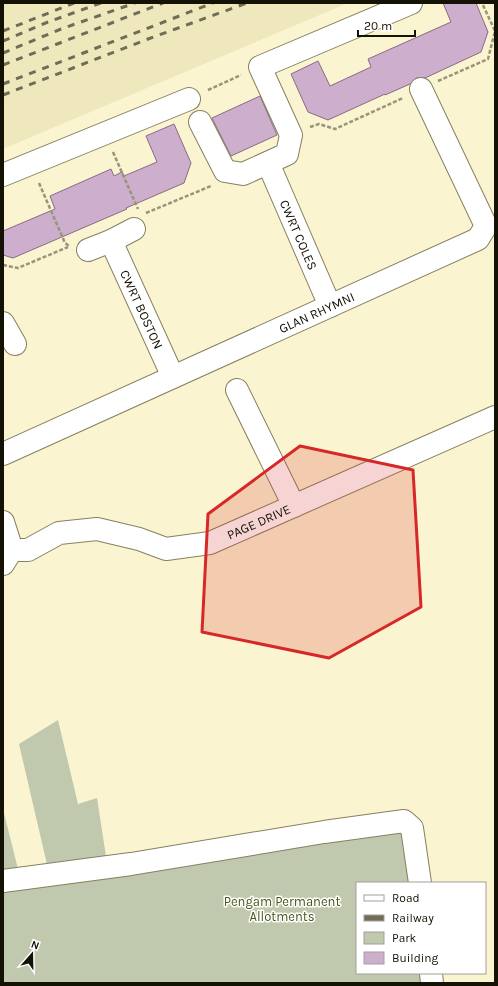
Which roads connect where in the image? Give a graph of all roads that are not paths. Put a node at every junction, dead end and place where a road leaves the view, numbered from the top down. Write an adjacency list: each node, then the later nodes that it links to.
1 (411, 3): 5 (street)
2 (421, 89): 10 (street, GLAN RHYMNI)
3 (189, 98): 6 (street)
4 (200, 122): 5 (street)
5 (278, 159): 10 (street, CWRT COLES)
6 (3, 175)
7 (134, 229): 8 (street)
8 (111, 241): 9 (street); 13 (street, CWRT BOSTON)
9 (79, 248)
10 (330, 306): 13 (street, GLAN RHYMNI)
11 (3, 323): 12 (street)
12 (15, 344)
13 (173, 377): 16 (street, GLAN RHYMNI)
14 (237, 390): 17 (street)
15 (495, 417): 17 (street, PAGE DRIVE)
16 (3, 454)
17 (294, 506): 19 (street, PAGE DRIVE)
18 (3, 522): 19 (street)
19 (8, 557)
20 (3, 881): 21 (street)
21 (420, 882)

